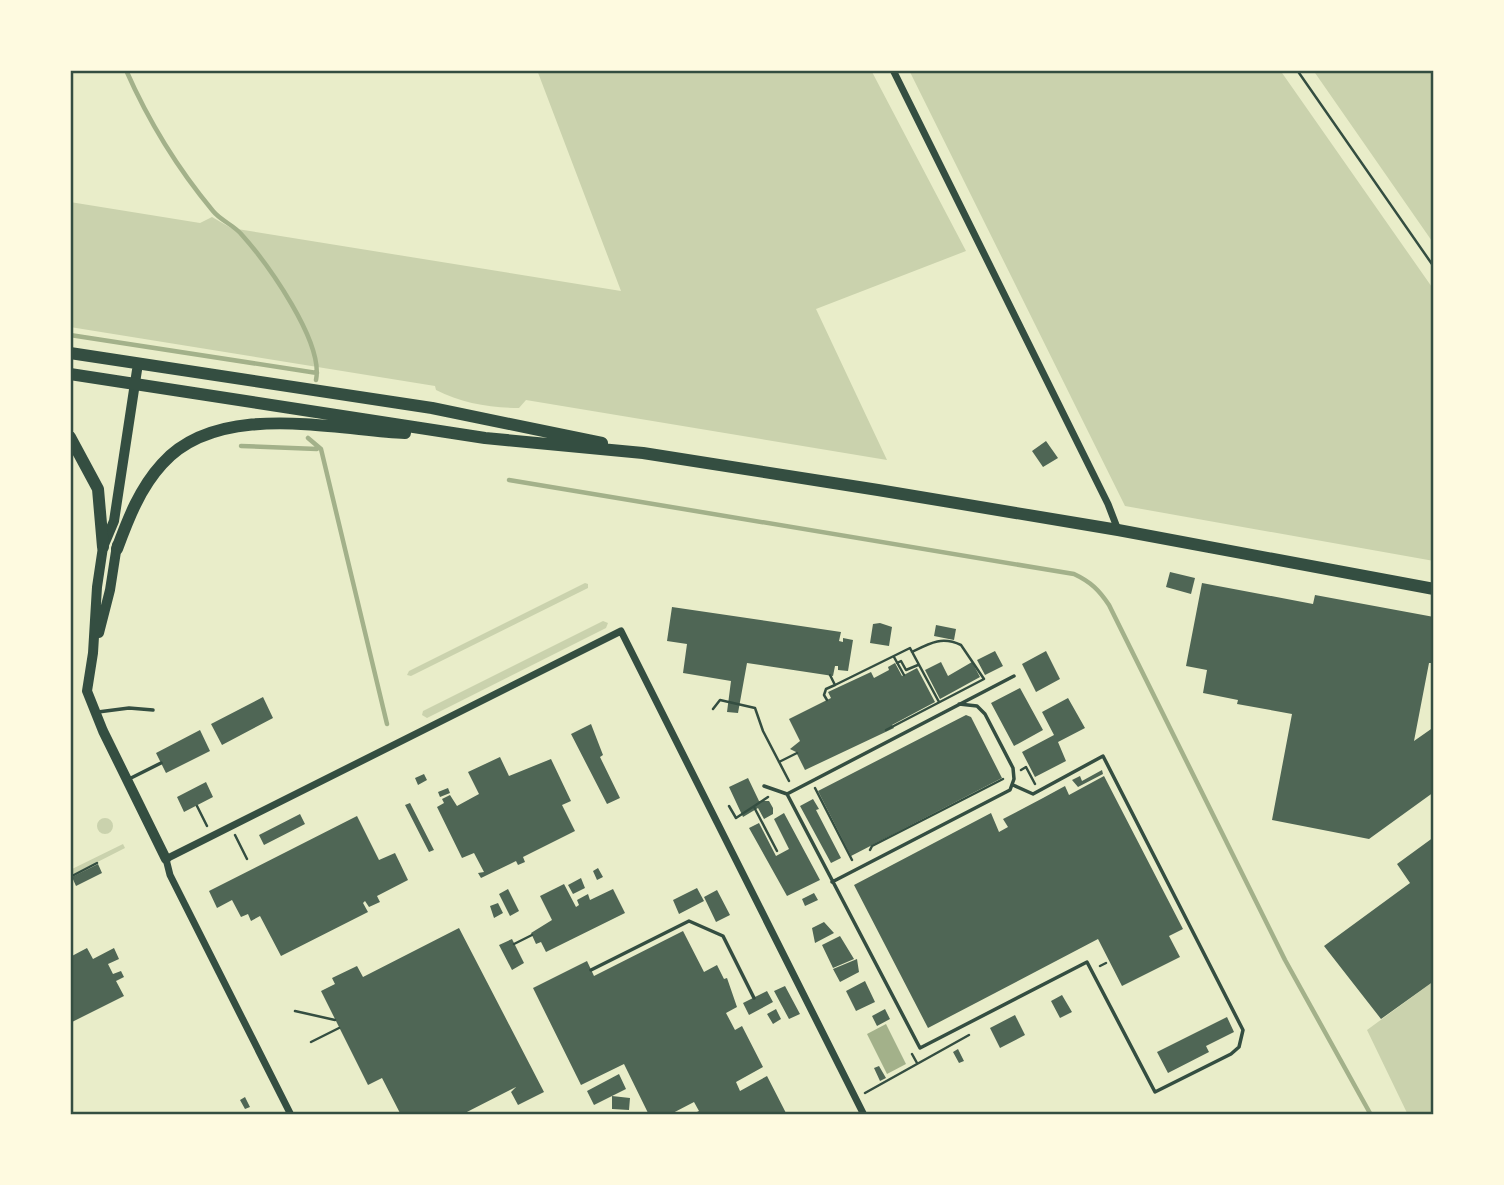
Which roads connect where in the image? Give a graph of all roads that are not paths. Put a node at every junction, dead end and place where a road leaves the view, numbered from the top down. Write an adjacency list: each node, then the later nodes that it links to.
1 (893, 70): 11 (street)
2 (70, 352): 6 (main road)
3 (70, 360): 5 (main road)
4 (70, 373): 5 (main road)
5 (136, 377): 6 (main road); 8 (main road); 10 (street)
6 (399, 403): 9 (main road)
7 (70, 437): 12 (main road)
8 (485, 438): 9 (main road); 13 (main road)
9 (643, 453): 11 (main road)
10 (114, 521): 12 (street); 13 (street)
11 (1118, 530): 14 (main road)
12 (103, 547): 15 (street)
13 (117, 549): 15 (street)
14 (1434, 589)
15 (93, 653): 19 (street)
16 (1014, 676): 17 (lane)
17 (959, 704): 22 (lane); 24 (lane)
18 (152, 710): 19 (lane)
19 (96, 713): 21 (street)
20 (161, 763): 21 (lane)
21 (127, 780): 25 (street)
22 (1013, 785): 26 (lane); 26 (lane)
23 (764, 786): 24 (lane)
24 (787, 794): 26 (lane)
25 (166, 859): 29 (street); 30 (street)
26 (832, 882)
27 (591, 970): 28 (lane)
28 (754, 998)
29 (291, 1115)
30 (864, 1115)

